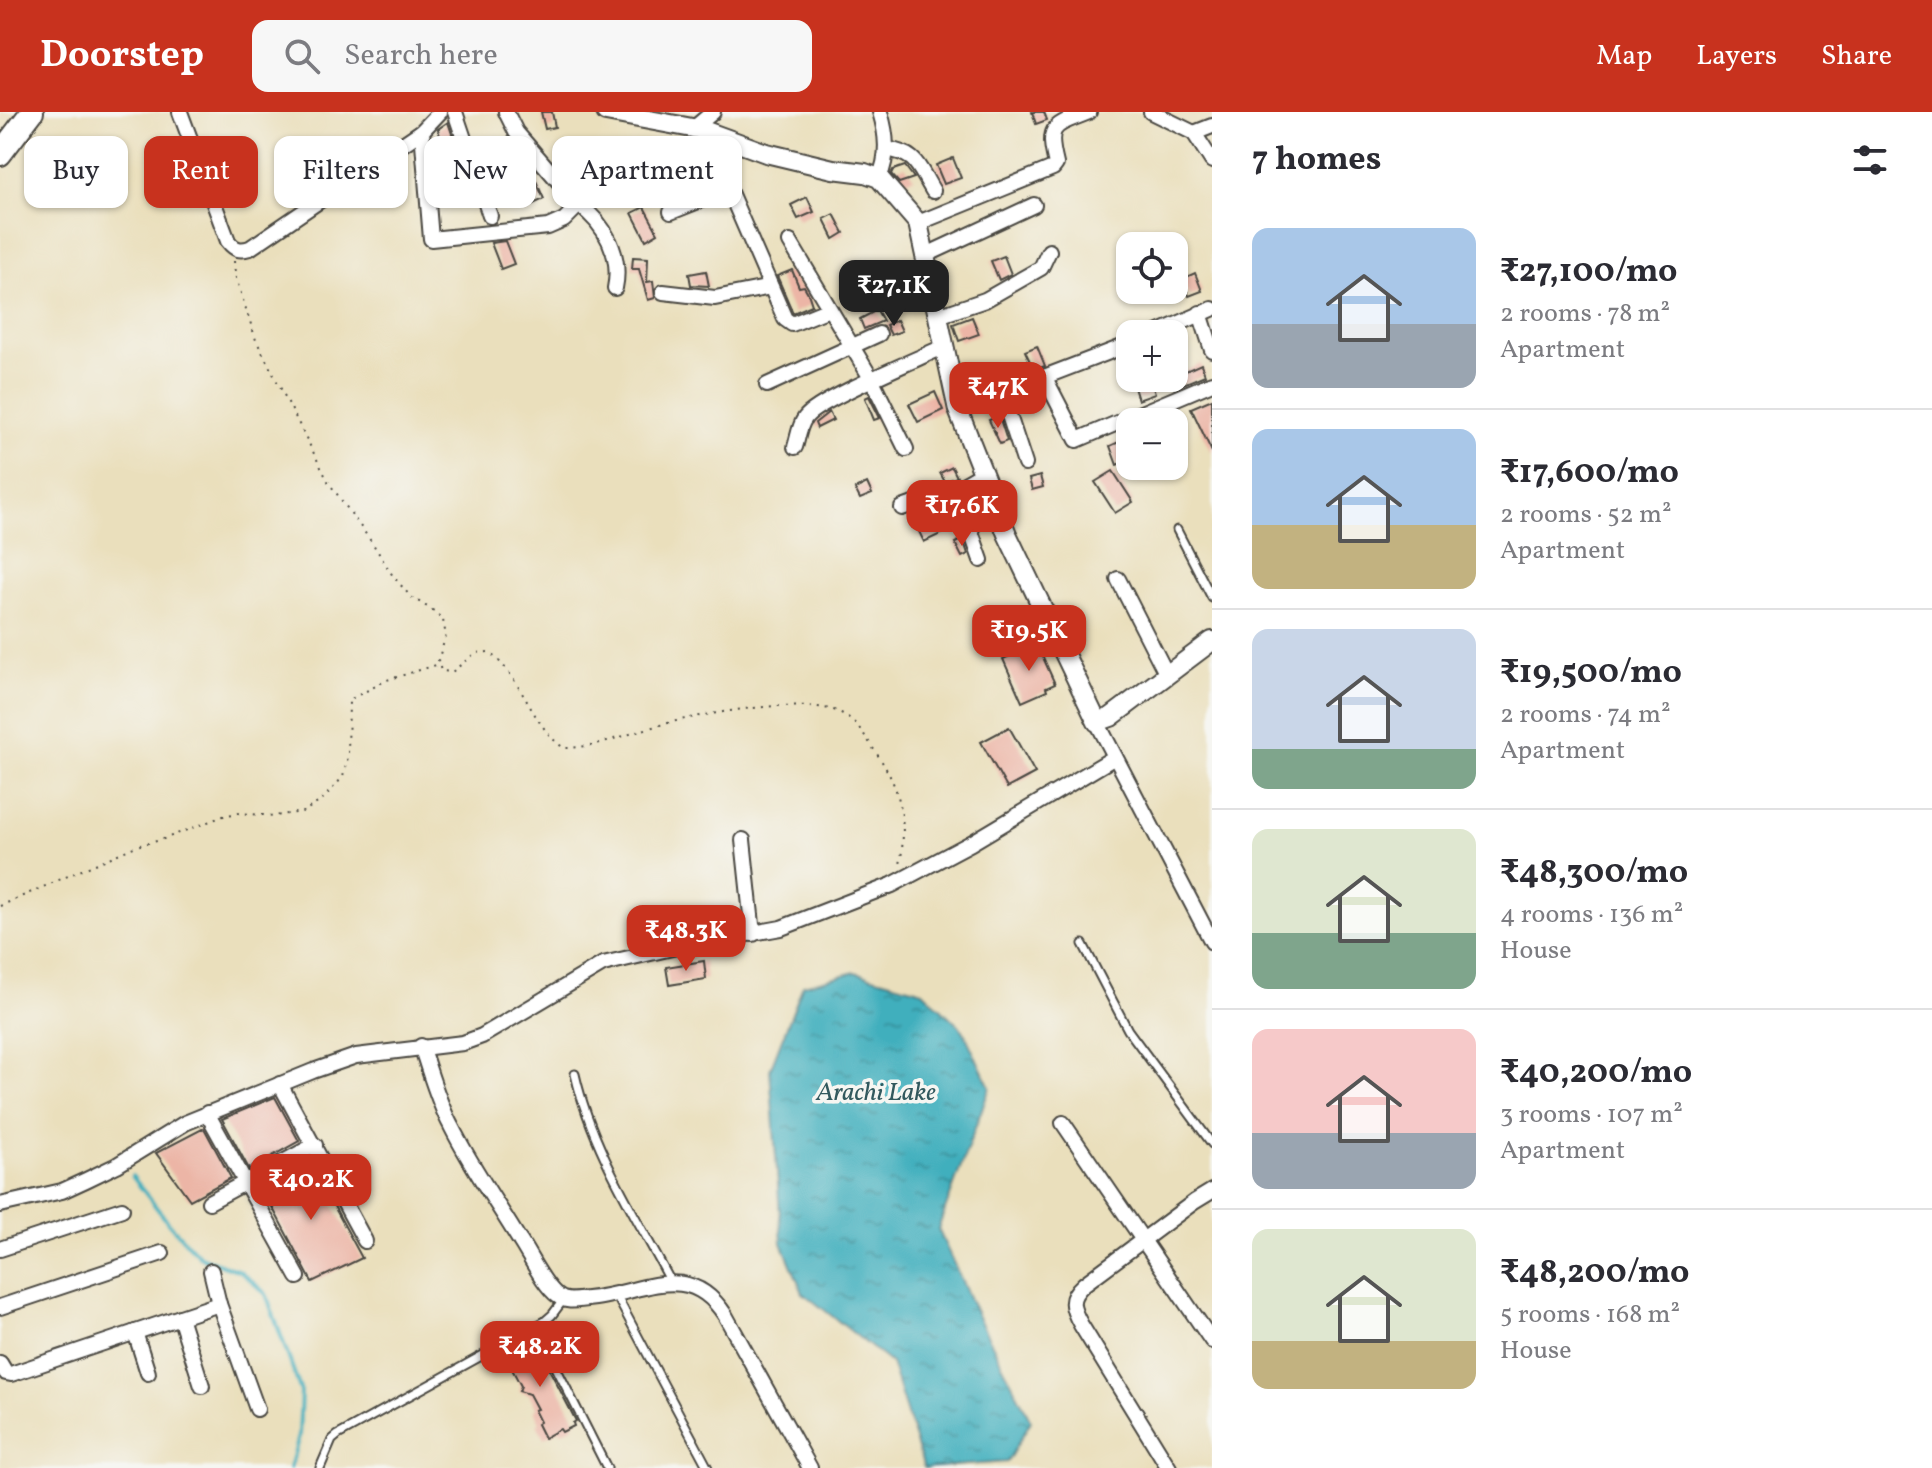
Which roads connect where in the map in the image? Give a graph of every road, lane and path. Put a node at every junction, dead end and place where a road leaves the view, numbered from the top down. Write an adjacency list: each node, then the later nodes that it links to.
1 (32, 112): 17 (main road)
2 (180, 112): 31 (street)
3 (440, 112): 13 (street)
4 (455, 112): 28 (street)
5 (506, 112): 19 (street)
6 (606, 112): 12 (street)
7 (713, 112): 12 (street)
8 (880, 112): 16 (street)
9 (1089, 112): 29 (street)
10 (1151, 112): 14 (street)
11 (1212, 126): 14 (street)
12 (698, 129): 15 (street); 20 (street)
13 (422, 131): 23 (street); 31 (street)
14 (1194, 133): 18 (street)
15 (702, 136)
16 (886, 149): 20 (street); 21 (street)
17 (0, 154)
18 (1212, 161)
19 (552, 174)
20 (879, 178): 29 (street)
21 (933, 191)
22 (1034, 205): 33 (street)
23 (576, 208)
24 (583, 208): 35 (street)
25 (681, 208): 27 (street)
26 (737, 208): 34 (street)
27 (671, 212)
28 (490, 216)
29 (918, 223): 33 (street)
30 (790, 242): 37 (street)
31 (233, 248): 63 (path)
32 (1049, 251): 39 (street)
33 (924, 256): 39 (street)
34 (771, 287): 36 (street); 37 (street)
35 (615, 288)
36 (663, 292)
37 (829, 309): 42 (street)
38 (1206, 311): 40 (street); 45 (street)
39 (938, 316): 43 (street)
40 (1186, 320)
41 (879, 334): 42 (street)
42 (851, 347): 47 (street); 49 (street)
43 (943, 347): 47 (street); 51 (street)
44 (1116, 350): 46 (street)
45 (1212, 350)
46 (1045, 378): 48 (street); 50 (street)
47 (872, 380): 52 (street); 53 (street)
48 (1212, 383)
49 (767, 385)
50 (1002, 394): 51 (street); 54 (street)
51 (958, 410): 55 (street)
52 (795, 447)
53 (906, 449)
54 (1025, 464)
55 (982, 474): 56 (street); 65 (street)
56 (956, 489): 57 (street); 59 (street)
57 (902, 508)
58 (1177, 530): 61 (lane)
59 (981, 560)
60 (1118, 579): 64 (street)
61 (1212, 598)
62 (1212, 641): 64 (street)
63 (437, 665): 68 (path); 69 (path)
64 (1167, 675): 65 (street)
65 (1097, 722): 66 (street)
66 (1115, 757): 68 (street); 71 (street)
67 (743, 840): 70 (street)
68 (898, 882): 70 (street)
69 (0, 906)
70 (753, 934): 73 (street)
71 (1212, 942)
72 (1083, 944): 78 (lane)
73 (421, 1046): 75 (street); 93 (street)
74 (575, 1074): 91 (lane)
75 (280, 1084): 76 (street); 79 (street)
76 (207, 1113): 80 (street); 83 (street)
77 (1063, 1123): 85 (street)
78 (1212, 1144)
79 (315, 1145): 80 (street); 86 (street)
80 (246, 1182): 82 (street); 90 (street)
81 (1212, 1191): 85 (street)
82 (209, 1202)
83 (0, 1205)
84 (122, 1209): 87 (street)
85 (1143, 1239): 99 (street); 108 (street)
86 (365, 1241)
87 (0, 1249)
88 (162, 1253): 95 (street)
89 (211, 1271): 94 (street)
90 (298, 1277)
91 (672, 1284): 92 (street); 107 (street)
92 (616, 1295): 93 (street); 106 (lane)
93 (564, 1299): 97 (lane)
94 (219, 1304): 96 (street); 103 (street)
95 (0, 1307)
96 (180, 1317): 98 (street); 102 (street)
97 (535, 1326): 104 (lane); 105 (lane)
98 (135, 1332): 100 (street); 101 (street)
99 (1212, 1341)
100 (0, 1363)
101 (148, 1373)
102 (202, 1386)
103 (257, 1409)
104 (320, 1468)
105 (607, 1468)
106 (708, 1468)
107 (810, 1468)
108 (1169, 1468)

